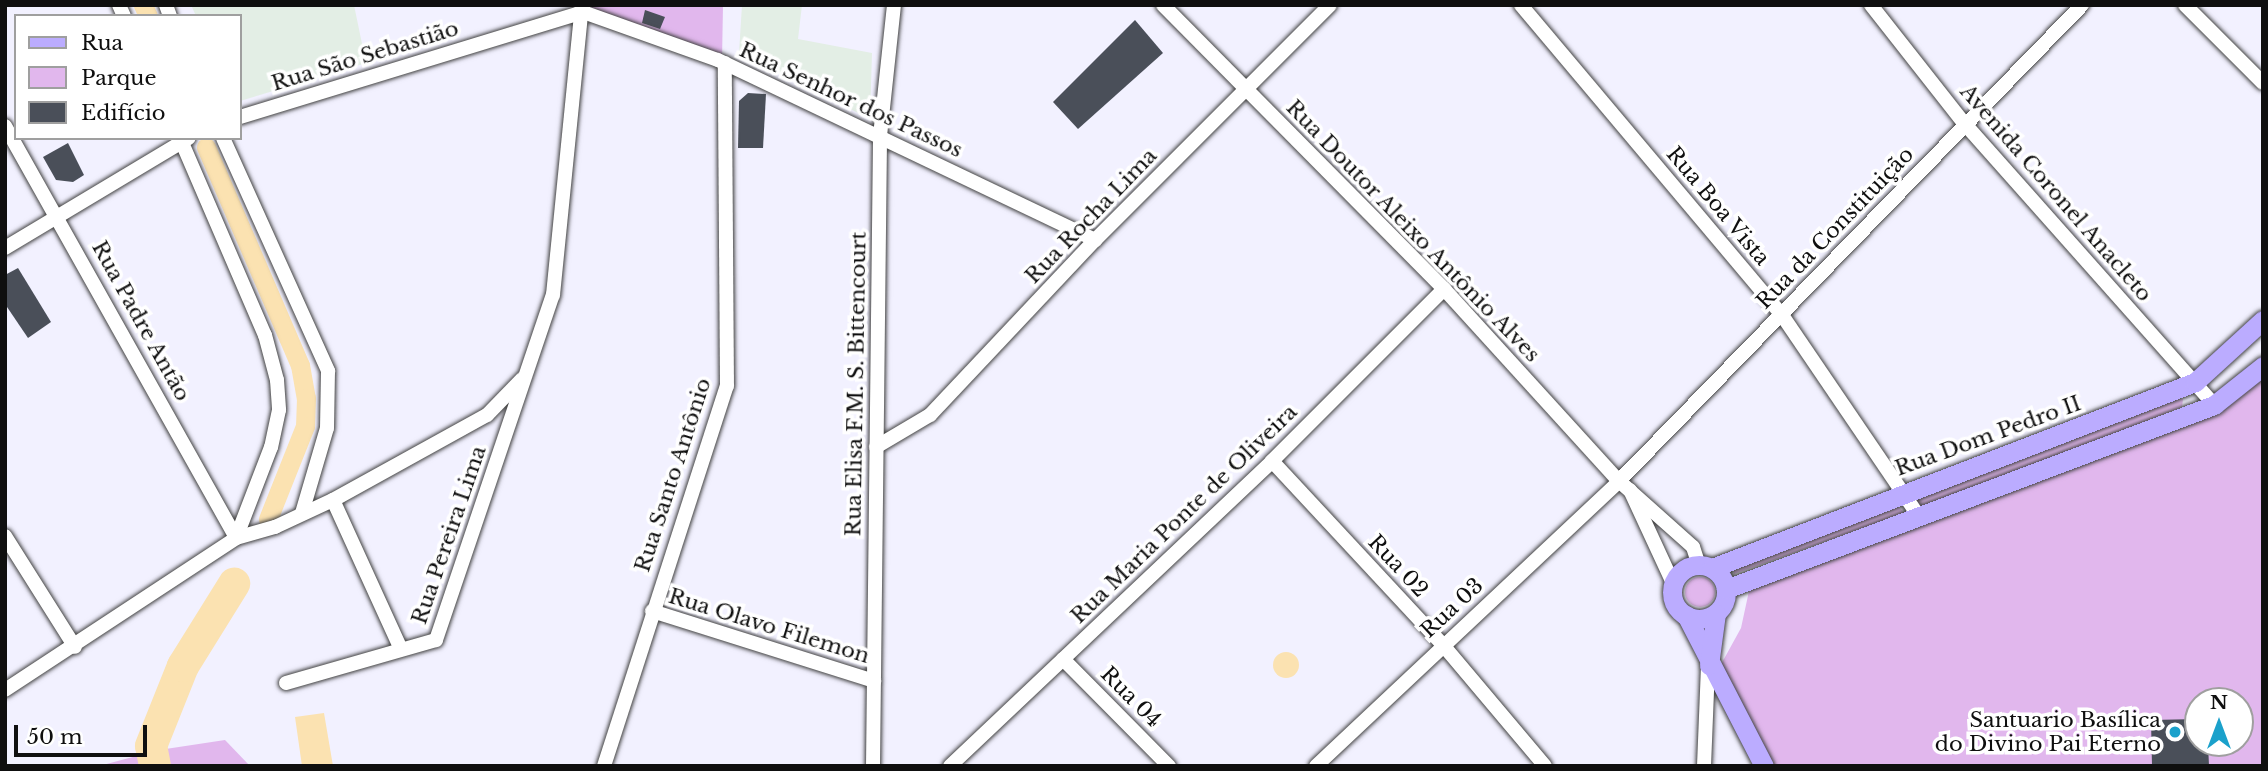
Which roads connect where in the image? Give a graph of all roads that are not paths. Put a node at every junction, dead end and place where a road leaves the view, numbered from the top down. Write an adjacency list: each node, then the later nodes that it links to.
1 (894, 5): 15 (street, Rua Elisa F.M. S. Bittencourt)
2 (1163, 5): 11 (street, Rua Doutor Aleixo Antônio Alves)
3 (1330, 5): 11 (street, Rua Rocha Lima)
4 (1521, 5): 23 (street, Rua Boa Vista)
5 (1871, 5): 13 (street, Avenida Coronel Anacleto)
6 (2082, 5): 13 (street, Rua da Constituição)
7 (2185, 5): 10 (street)
8 (583, 9): 9 (street, Rua Senhor dos Passos); 12 (street, Rua São Sebastião); 26 (street)
9 (725, 63): 15 (street, Rua Senhor dos Passos); 41 (street, Rua Santo Antônio)
10 (2263, 83)
11 (1246, 89): 20 (street, Rua Rocha Lima); 22 (street, Rua Doutor Aleixo Antônio Alves)
12 (242, 116)
13 (1964, 123): 23 (street, Rua da Constituição); 27 (street, Avenida Coronel Anacleto)
14 (5, 126): 19 (street, Rua Padre Antão)
15 (880, 136): 20 (street, Rua Senhor dos Passos); 29 (street, Rua Elisa F.M. S. Bittencourt)
16 (182, 140): 19 (street)
17 (184, 140): 37 (street)
18 (224, 140): 34 (street)
19 (58, 214): 21 (street); 37 (street, Rua Padre Antão)
20 (1095, 240): 29 (street, Rua Rocha Lima)
21 (5, 248)
22 (1444, 289): 30 (street, Rua Maria Ponte de Oliveira); 31 (street, Rua Doutor Aleixo Antônio Alves)
23 (1782, 315): 31 (street, Rua da Constituição); 32 (street, Rua Boa Vista)
24 (2263, 320): 27 (street, Rua Dom Pedro II)
25 (2263, 366): 28 (street)
26 (526, 376): 33 (street); 46 (street, Rua Pereira Lima)
27 (2196, 382): 28 (street, Avenida Coronel Anacleto); 32 (street, Rua Dom Pedro II)
28 (2214, 405): 35 (street)
29 (876, 447): 49 (street, Rua Elisa F.M. S. Bittencourt)
30 (1272, 461): 44 (street, Rua 02); 47 (street, Rua Maria Ponte de Oliveira)
31 (1624, 484): 38 (street, Rua Doutor Aleixo Antônio Alves); 39 (street, Rua Doutor Aleixo Antônio Alves); 44 (street, Rua 03)
32 (1903, 492): 35 (street, Rua Boa Vista); 38 (street, Rua Dom Pedro II)
33 (333, 500): 34 (street); 46 (street)
34 (302, 513): 37 (street)
35 (1917, 514): 40 (street)
36 (5, 536): 45 (street)
37 (236, 538): 45 (street)
38 (1705, 567): 39 (street); 40 (street)
39 (1673, 583): 43 (street)
40 (1726, 589): 42 (street)
41 (652, 611): 49 (street, Rua Olavo Filemon); 52 (street, Rua Santo Antônio)
42 (1716, 613): 43 (street); 48 (street)
43 (1686, 615): 48 (street)
44 (1443, 645): 56 (street, Rua 03); 57 (street, Rua 02)
45 (75, 647): 51 (street)
46 (401, 649): 50 (street, Rua Pereira Lima)
47 (1063, 659): 54 (street, Rua Maria Ponte de Oliveira); 55 (street, Rua 04)
48 (1708, 666): 58 (street); 59 (street)
49 (874, 681): 53 (street, Rua Elisa F.M. S. Bittencourt)
50 (286, 683)
51 (5, 690)
52 (604, 766)
53 (873, 766)
54 (950, 766)
55 (1169, 766)
56 (1315, 766)
57 (1545, 766)
58 (1704, 766)
59 (1765, 766)

